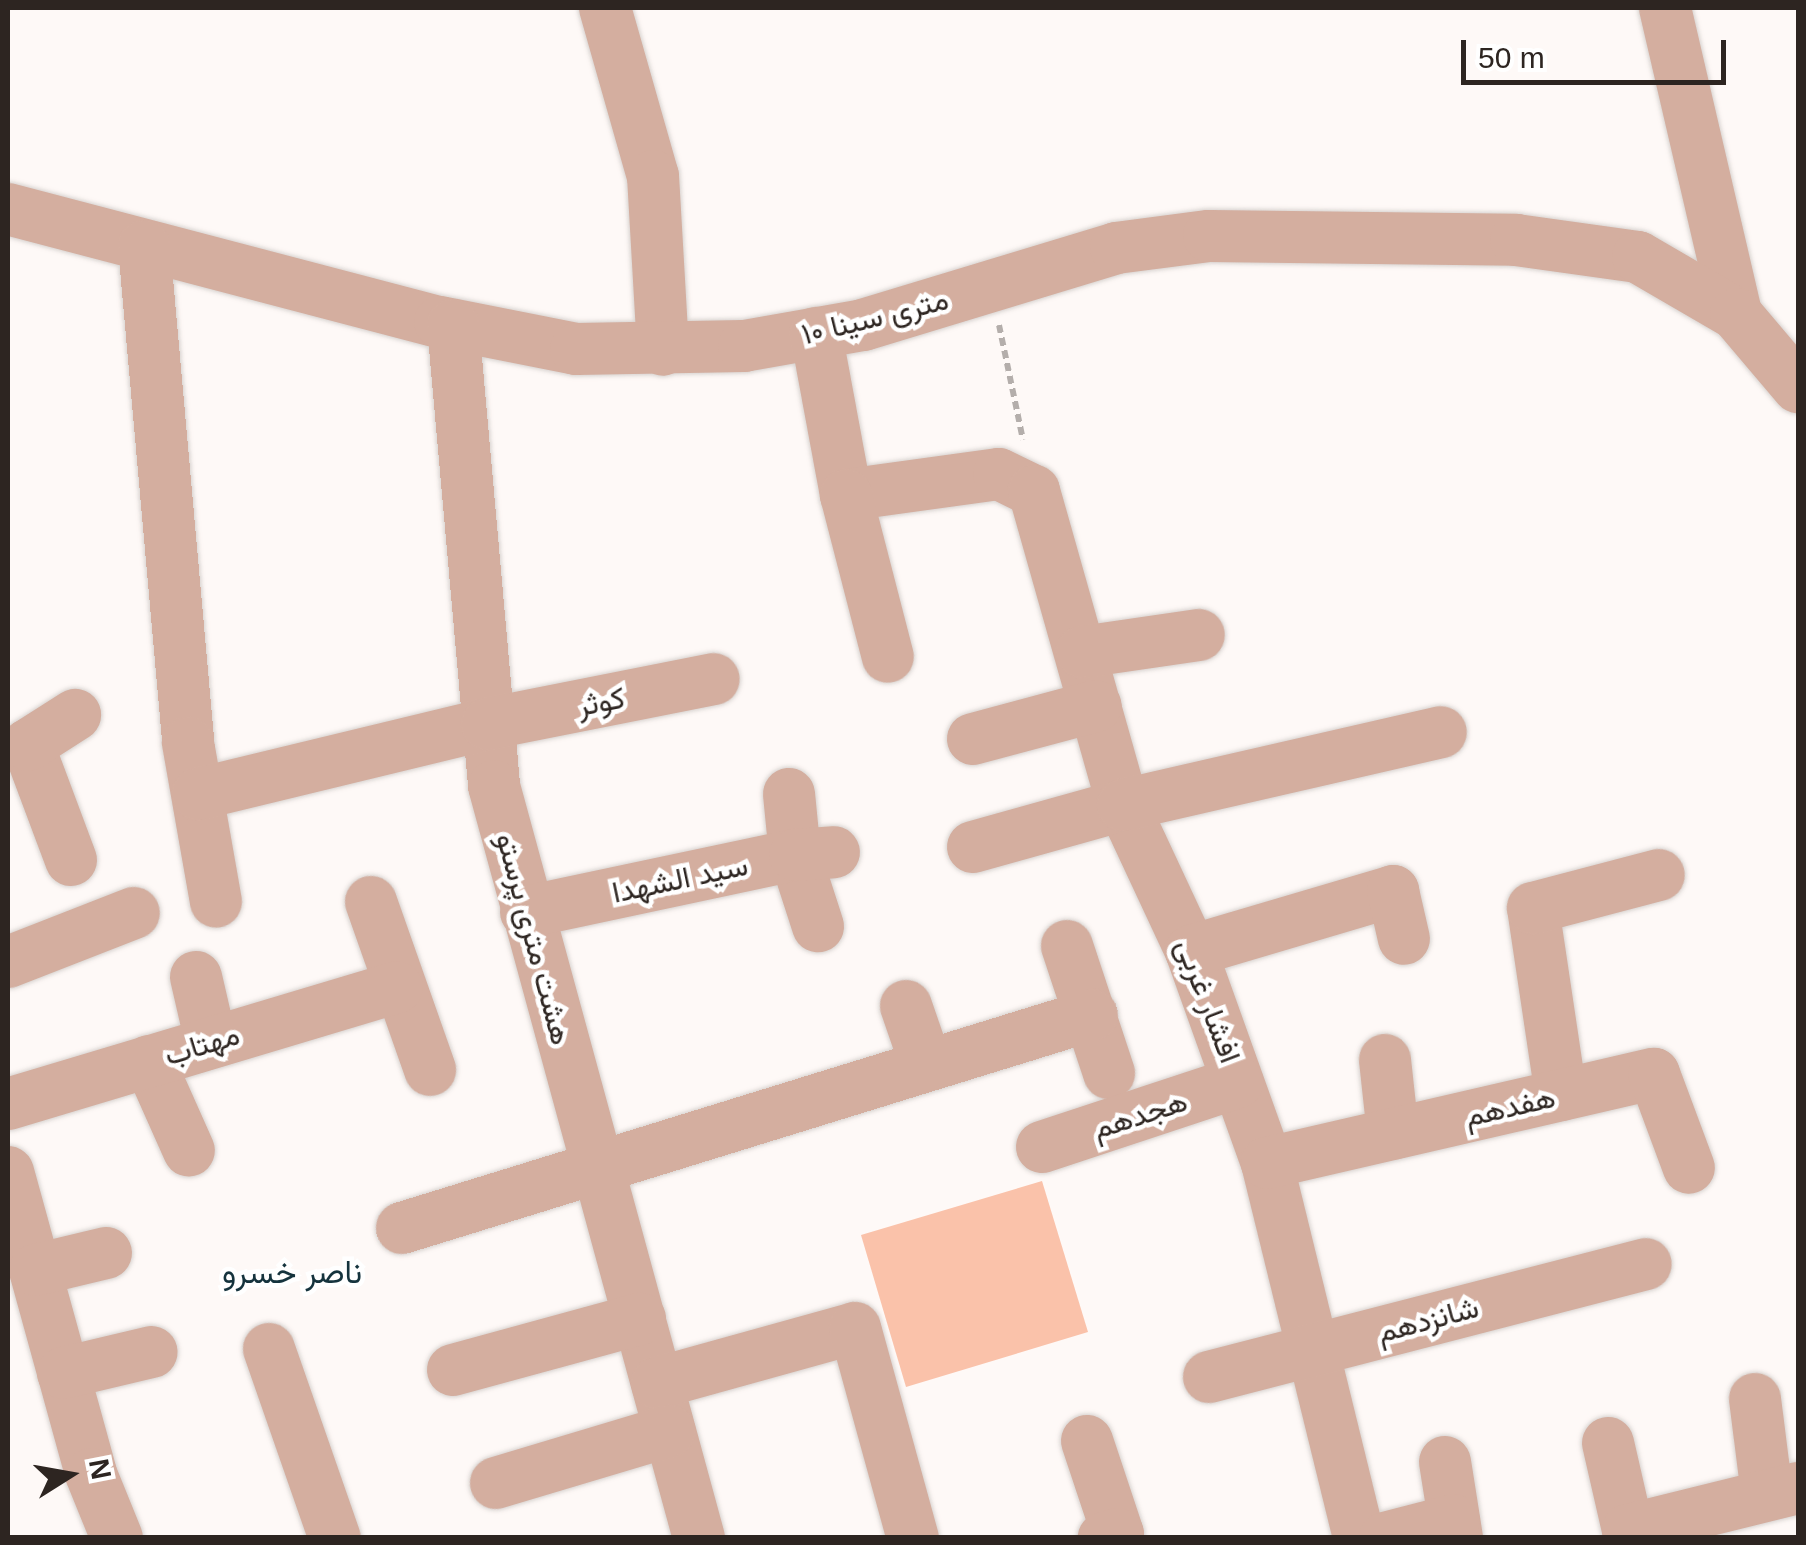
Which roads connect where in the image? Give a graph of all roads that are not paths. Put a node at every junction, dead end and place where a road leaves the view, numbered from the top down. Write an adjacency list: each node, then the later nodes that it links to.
1 (605, 8): 8 (street)
2 (1665, 8): 5 (street)
3 (8, 210): 4 (street, ۱۰ متری سینا)
4 (144, 246): 6 (street, ۱۰ متری سینا); 20 (street)
5 (1736, 314): 7 (street, ۱۰ متری سینا); 9 (street)
6 (454, 325): 8 (street, ۱۰ متری سینا); 17 (street, هشت متری پرستو)
7 (816, 333): 8 (street, ۱۰ متری سینا); 10 (street)
8 (664, 350)
9 (1798, 387)
10 (846, 495): 12 (street, افشار غربی); 13 (street)
11 (1199, 635): 12 (street)
12 (1082, 652): 15 (street, افشار غربی)
13 (888, 657)
14 (714, 679): 17 (street, کوثر)
15 (1096, 706): 19 (street); 23 (street, افشار غربی)
16 (75, 715): 22 (street)
17 (488, 724): 20 (street, کوثر); 31 (street, هشت متری پرستو)
18 (1441, 732): 23 (street)
19 (973, 739)
20 (198, 794): 28 (street)
21 (789, 794): 25 (street)
22 (26, 798): 26 (street)
23 (1123, 805): 24 (street); 35 (street, افشار غربی)
24 (973, 847)
25 (815, 853): 31 (street, سید الشهدا); 32 (street)
26 (71, 860)
27 (1658, 875): 48 (street)
28 (216, 902)
29 (371, 902): 38 (street)
30 (134, 912): 36 (street)
31 (526, 912): 54 (street, هشت متری پرستو)
32 (818, 926)
33 (1404, 939): 35 (street)
34 (1067, 946): 40 (street)
35 (1191, 952): 47 (street, افشار غربی)
36 (8, 962)
37 (196, 977): 41 (street)
38 (397, 987): 41 (street, مهتاب); 45 (street)
39 (906, 1006): 44 (street)
40 (1092, 1014): 44 (street); 46 (street)
41 (211, 1042): 43 (street, مهتاب)
42 (1384, 1060): 50 (street)
43 (149, 1061): 49 (street, مهتاب); 52 (street)
44 (926, 1064): 54 (street)
45 (430, 1070)
46 (1109, 1073)
47 (1238, 1082): 51 (street, هجدهم); 53 (street, افشار غربی)
48 (1561, 1095): 50 (street, هفدهم); 55 (street, هفدهم)
49 (8, 1104)
50 (1393, 1134): 53 (street, هفدهم)
51 (1042, 1147)
52 (189, 1151)
53 (1267, 1163): 63 (street, افشار غربی)
54 (594, 1164): 57 (street); 61 (street, هشت متری پرستو)
55 (1690, 1168)
56 (8, 1172): 60 (street)
57 (402, 1228)
58 (106, 1253): 60 (street)
59 (1646, 1264): 63 (street, شانزدهم)
60 (34, 1270): 66 (street)
61 (640, 1319): 65 (street); 69 (street, هشت متری پرستو)
62 (268, 1349): 78 (street)
63 (1314, 1350): 67 (street, شانزدهم); 81 (street, افشار غربی)
64 (152, 1352): 66 (street)
65 (454, 1370)
66 (63, 1373): 77 (street)
67 (1209, 1377)
68 (1754, 1399): 74 (street)
69 (663, 1407): 73 (street); 79 (street, هشت متری پرستو); 80 (street)
70 (1087, 1441): 76 (street)
71 (1608, 1443): 74 (street)
72 (1446, 1462): 75 (street)
73 (496, 1482)
74 (1783, 1491)
75 (1456, 1529): 82 (street)
76 (1111, 1536)
77 (117, 1538)
78 (336, 1538)
79 (699, 1538)
80 (913, 1538)
81 (1358, 1538)
82 (1385, 1538)

